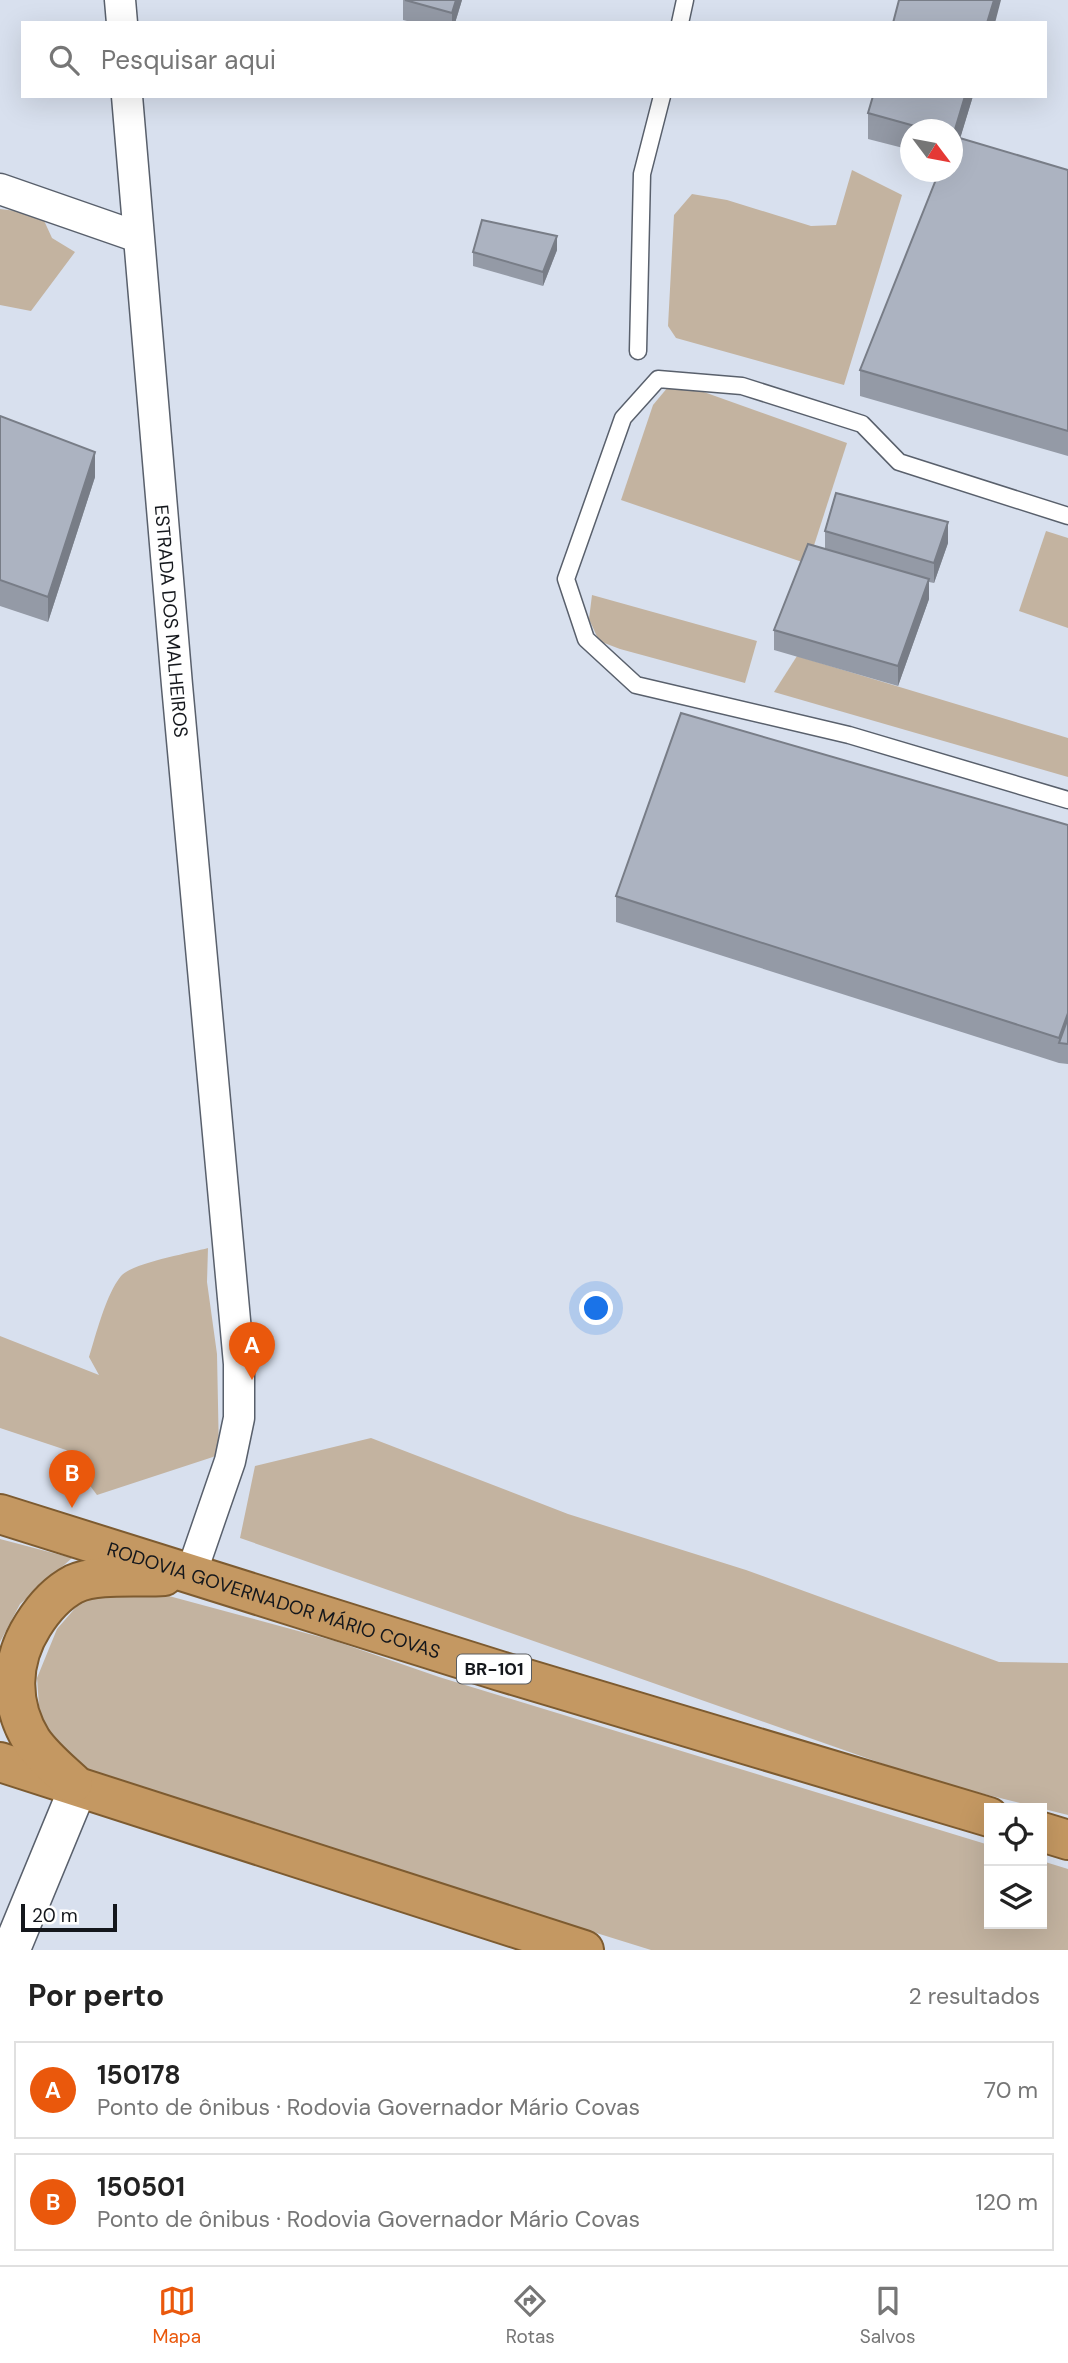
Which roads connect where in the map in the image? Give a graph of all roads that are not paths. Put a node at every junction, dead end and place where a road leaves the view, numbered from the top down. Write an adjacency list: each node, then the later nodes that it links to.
1 (120, 0): 3 (street)
2 (685, 0): 4 (lane)
3 (122, 21)
4 (680, 21)
5 (127, 98): 8 (street, ESTRADA DOS MALHEIROS)
6 (661, 98): 9 (lane)
7 (0, 189): 8 (street)
8 (138, 237): 13 (street, ESTRADA DOS MALHEIROS)
9 (638, 351)
10 (1068, 516): 11 (lane)
11 (1068, 800)
12 (0, 1514): 13 (highway, RODOVIA GOVERNADOR MÁRIO COVAS / BR-101)
13 (191, 1574): 15 (highway); 16 (highway, RODOVIA GOVERNADOR MÁRIO COVAS / BR-101)
14 (0, 1762): 15 (highway)
15 (78, 1788): 19 (street); 20 (highway)
16 (984, 1815)
17 (1047, 1834): 18 (highway)
18 (1068, 1840)
19 (11, 1950)
20 (584, 1950)

